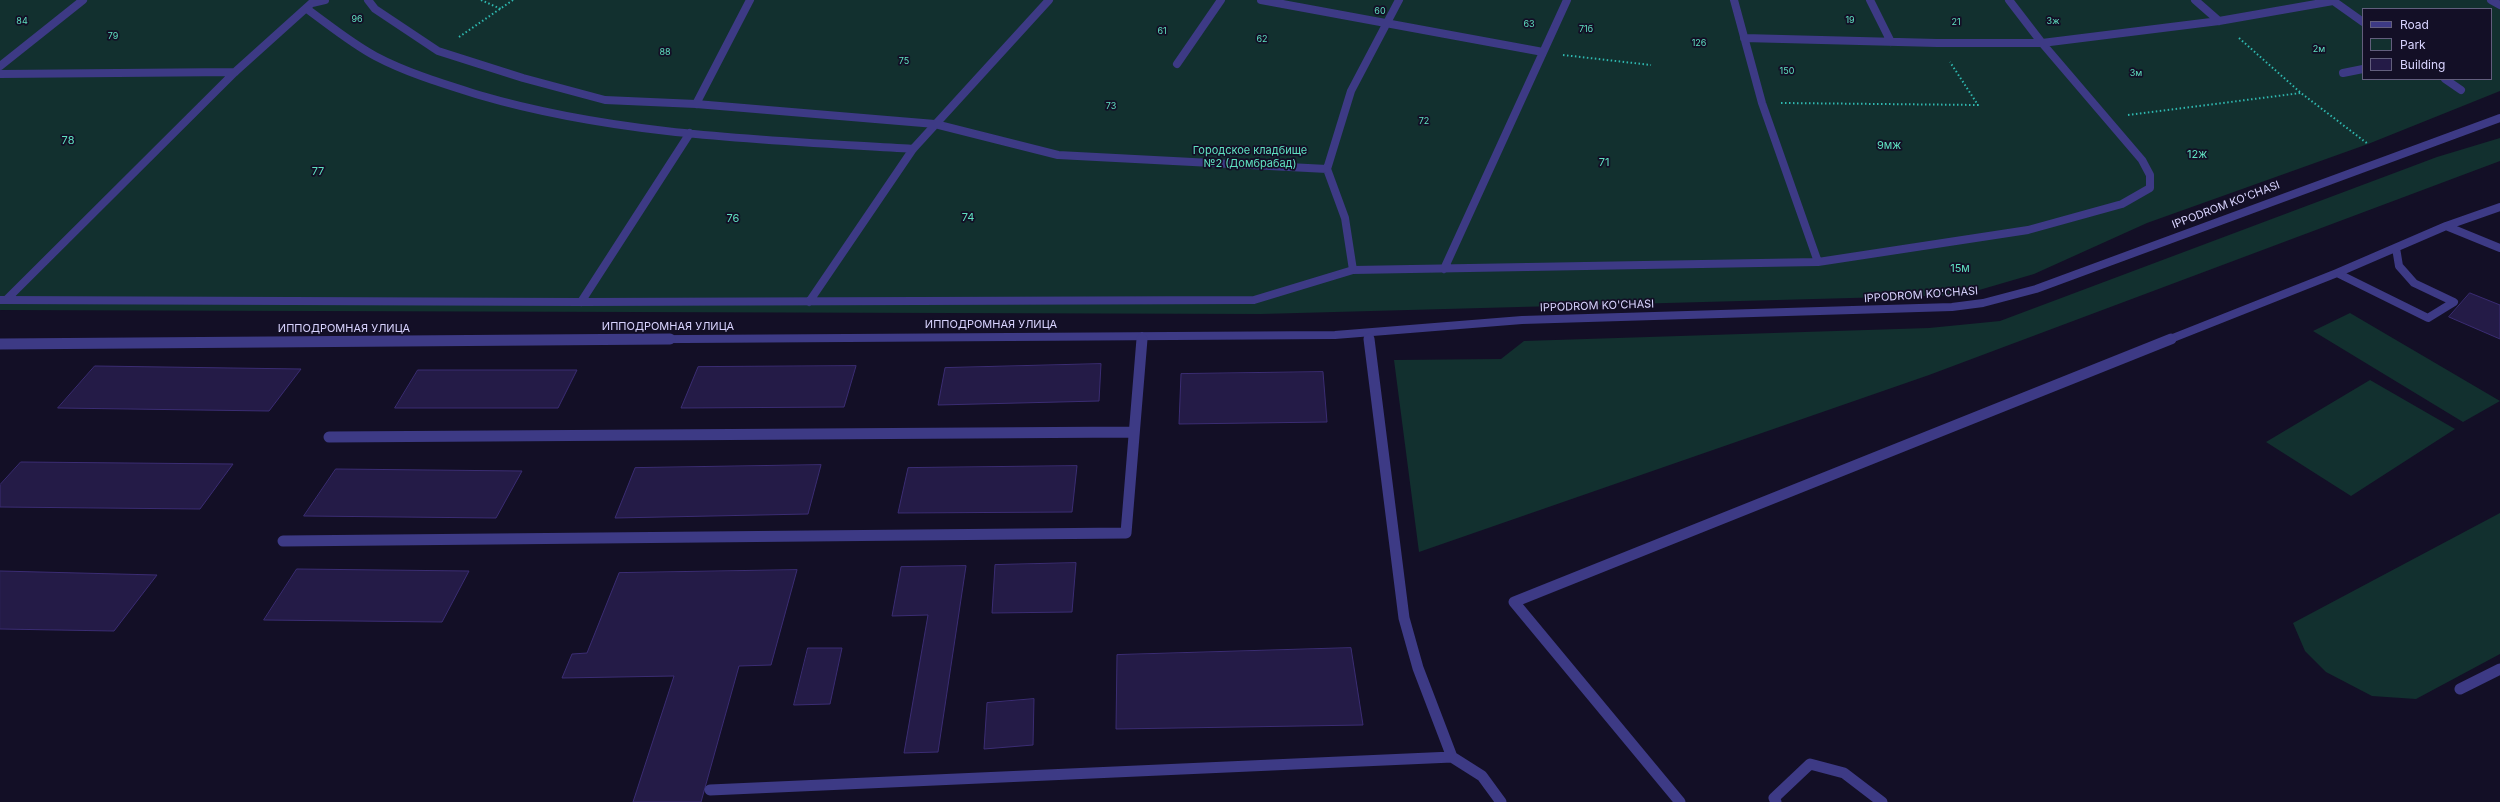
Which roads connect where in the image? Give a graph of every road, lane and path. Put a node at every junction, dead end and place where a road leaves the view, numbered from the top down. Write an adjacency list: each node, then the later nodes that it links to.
1 (83, 0): 32 (street)
2 (325, 0): 18 (street)
3 (368, 0): 28 (street)
4 (481, 0): 20 (path)
5 (513, 0): 20 (path)
6 (750, 0): 41 (street)
7 (1049, 0): 44 (street)
8 (1221, 0): 30 (street)
9 (1261, 0): 23 (street)
10 (1399, 0): 23 (street)
11 (1567, 0): 29 (street)
12 (1734, 0): 24 (street)
13 (1870, 0): 25 (street)
14 (2009, 0): 27 (street)
15 (2195, 0): 21 (street)
16 (2333, 0): 21 (street); 22 (street)
17 (2491, 0): 19 (street)
18 (311, 4): 34 (street); 45 (street)
19 (2500, 5)
20 (502, 9): 28 (path)
21 (2219, 21): 27 (street); 39 (path)
22 (2362, 21)
23 (1386, 24): 29 (street); 48 (street)
24 (1744, 38): 25 (street); 40 (street)
25 (1891, 42): 26 (street)
26 (1938, 43): 27 (street); 40 (path)
27 (2042, 43): 42 (street)
28 (438, 51): 41 (street)
29 (1543, 52): 31 (path); 54 (street)
30 (1177, 64)
31 (1651, 65)
32 (0, 66)
33 (2362, 68): 35 (street)
34 (235, 72): 36 (street); 57 (street)
35 (2343, 73)
36 (0, 74)
37 (2447, 80): 38 (street)
38 (2461, 90)
39 (2301, 93): 42 (path); 46 (path)
40 (1762, 103): 53 (street)
41 (696, 104): 44 (street)
42 (2108, 118): 53 (street)
43 (2500, 118): 60 (street, IPPODROM KO'CHASI)
44 (935, 124): 47 (street); 48 (street)
45 (690, 133): 47 (street); 58 (street)
46 (2368, 144)
47 (913, 149): 59 (street)
48 (1327, 169): 55 (street)
49 (2500, 207): 50 (street)
50 (2446, 226): 51 (street); 52 (street)
51 (2396, 248): 56 (street); 56 (street)
52 (2500, 248)
53 (1818, 262): 54 (street)
54 (1444, 269): 55 (street)
55 (1353, 270): 59 (street)
56 (2336, 272): 72 (street)
57 (3, 300): 58 (street)
58 (581, 302): 59 (street)
59 (808, 302)
60 (1368, 334): 61 (street, IPPODROM KO'CHASI); 69 (street)
61 (1335, 335): 62 (street, ИППОДРОМНАЯ УЛИЦА)
62 (1142, 336): 63 (street, ИППОДРОМНАЯ УЛИЦА); 64 (street)
63 (1, 345)
64 (1133, 432): 65 (street); 66 (street)
65 (329, 437)
66 (283, 541)
67 (2500, 669): 68 (street)
68 (2460, 689)
69 (1452, 757): 70 (street); 71 (street)
70 (710, 790)
71 (1501, 802)
72 (1680, 802)
73 (1776, 802): 74 (street)
74 (1882, 802)

